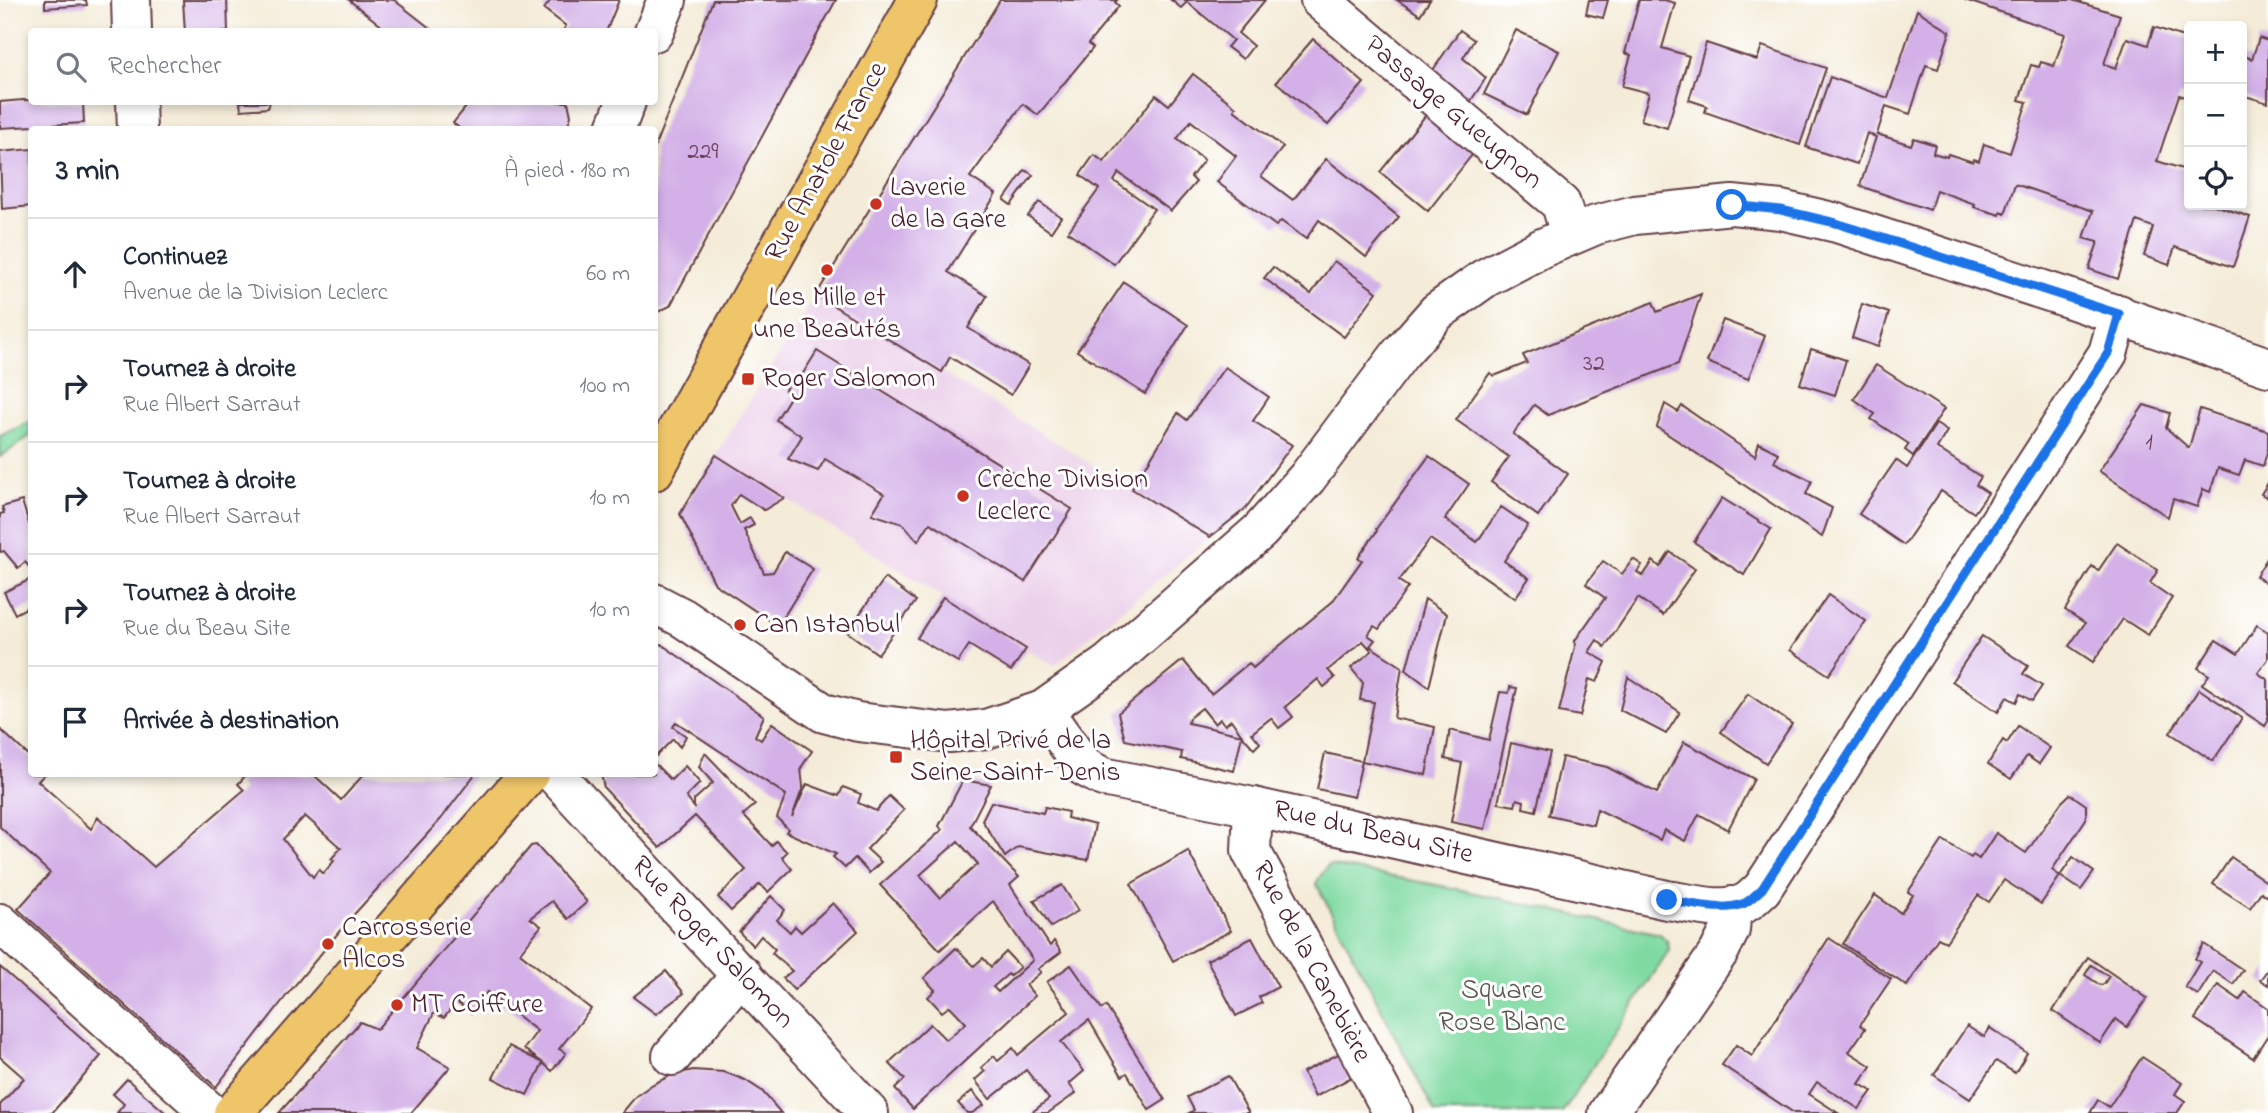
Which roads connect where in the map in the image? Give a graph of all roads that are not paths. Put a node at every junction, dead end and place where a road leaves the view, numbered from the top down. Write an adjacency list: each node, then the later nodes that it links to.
1 (131, 0): 5 (street)
2 (667, 0): 6 (street)
3 (918, 0): 14 (main road, Rue Anatole France)
4 (1320, 0): 11 (street, Passage Gueugnon)
5 (132, 28)
6 (656, 28)
7 (135, 105): 9 (street)
8 (625, 105): 10 (street)
9 (137, 126)
10 (617, 126)
11 (1570, 235): 12 (street); 16 (street)
12 (2119, 314): 13 (street); 20 (street)
13 (2268, 367)
14 (658, 464)
15 (658, 605): 16 (street)
16 (1043, 710): 19 (street, Rue du Beau Site)
17 (526, 777): 26 (main road)
18 (557, 777): 22 (street, Rue Roger Salomon)
19 (1253, 807): 20 (street, Rue du Beau Site); 28 (street, Rue de la Canebière)
20 (1732, 906): 29 (street)
21 (0, 923): 25 (street)
22 (742, 974): 23 (street); 24 (street, Rue Roger Salomon)
23 (672, 1056)
24 (834, 1095): 27 (street, Rue Roger Salomon)
25 (212, 1113)
26 (233, 1113)
27 (869, 1113)
28 (1393, 1113)
29 (1608, 1113)

